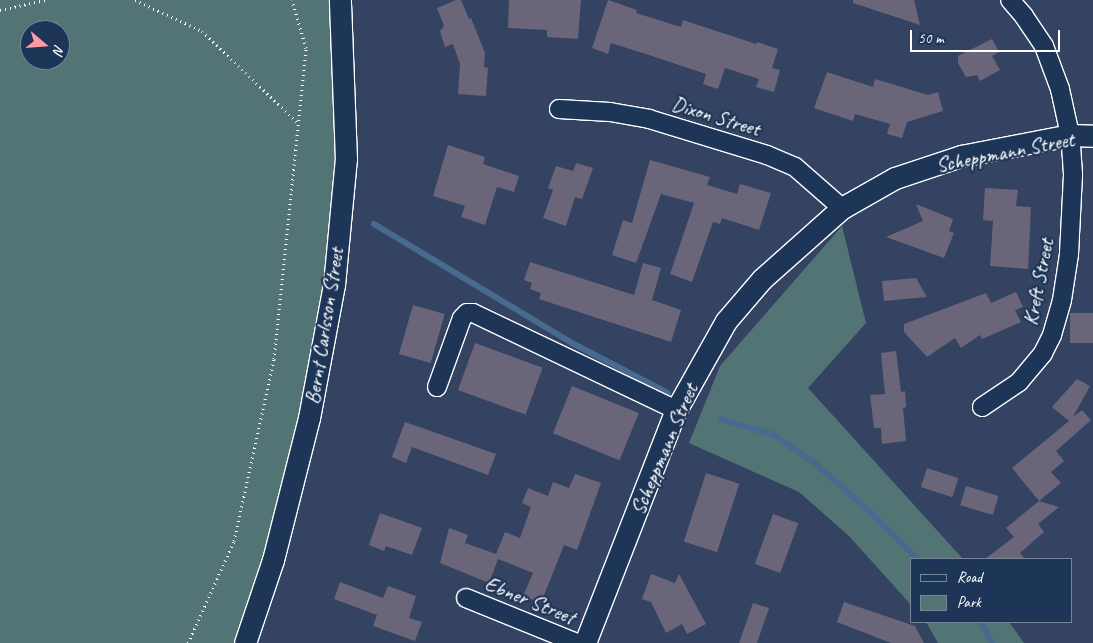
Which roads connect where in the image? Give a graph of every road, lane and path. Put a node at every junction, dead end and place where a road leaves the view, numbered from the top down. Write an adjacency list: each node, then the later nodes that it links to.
1 (45, 0): 6 (path)
2 (135, 0): 8 (path)
3 (292, 0): 8 (path)
4 (340, 0): 17 (street, Bernt Carlsson Street)
5 (1010, 0): 9 (street, Kreft Street)
6 (0, 10)
7 (559, 109): 11 (street, Dixon Street)
8 (299, 124): 16 (path)
9 (1070, 135): 10 (street, Scheppmann Street); 11 (street, Scheppmann Street); 13 (street, Kreft Street)
10 (1093, 136)
11 (842, 208): 14 (street, Scheppmann Street)
12 (437, 387): 14 (street)
13 (982, 407)
14 (676, 410): 19 (street, Scheppmann Street)
15 (466, 598): 18 (street, Ebner Street)
16 (188, 643)
17 (245, 643)
18 (577, 643)
19 (585, 643)

